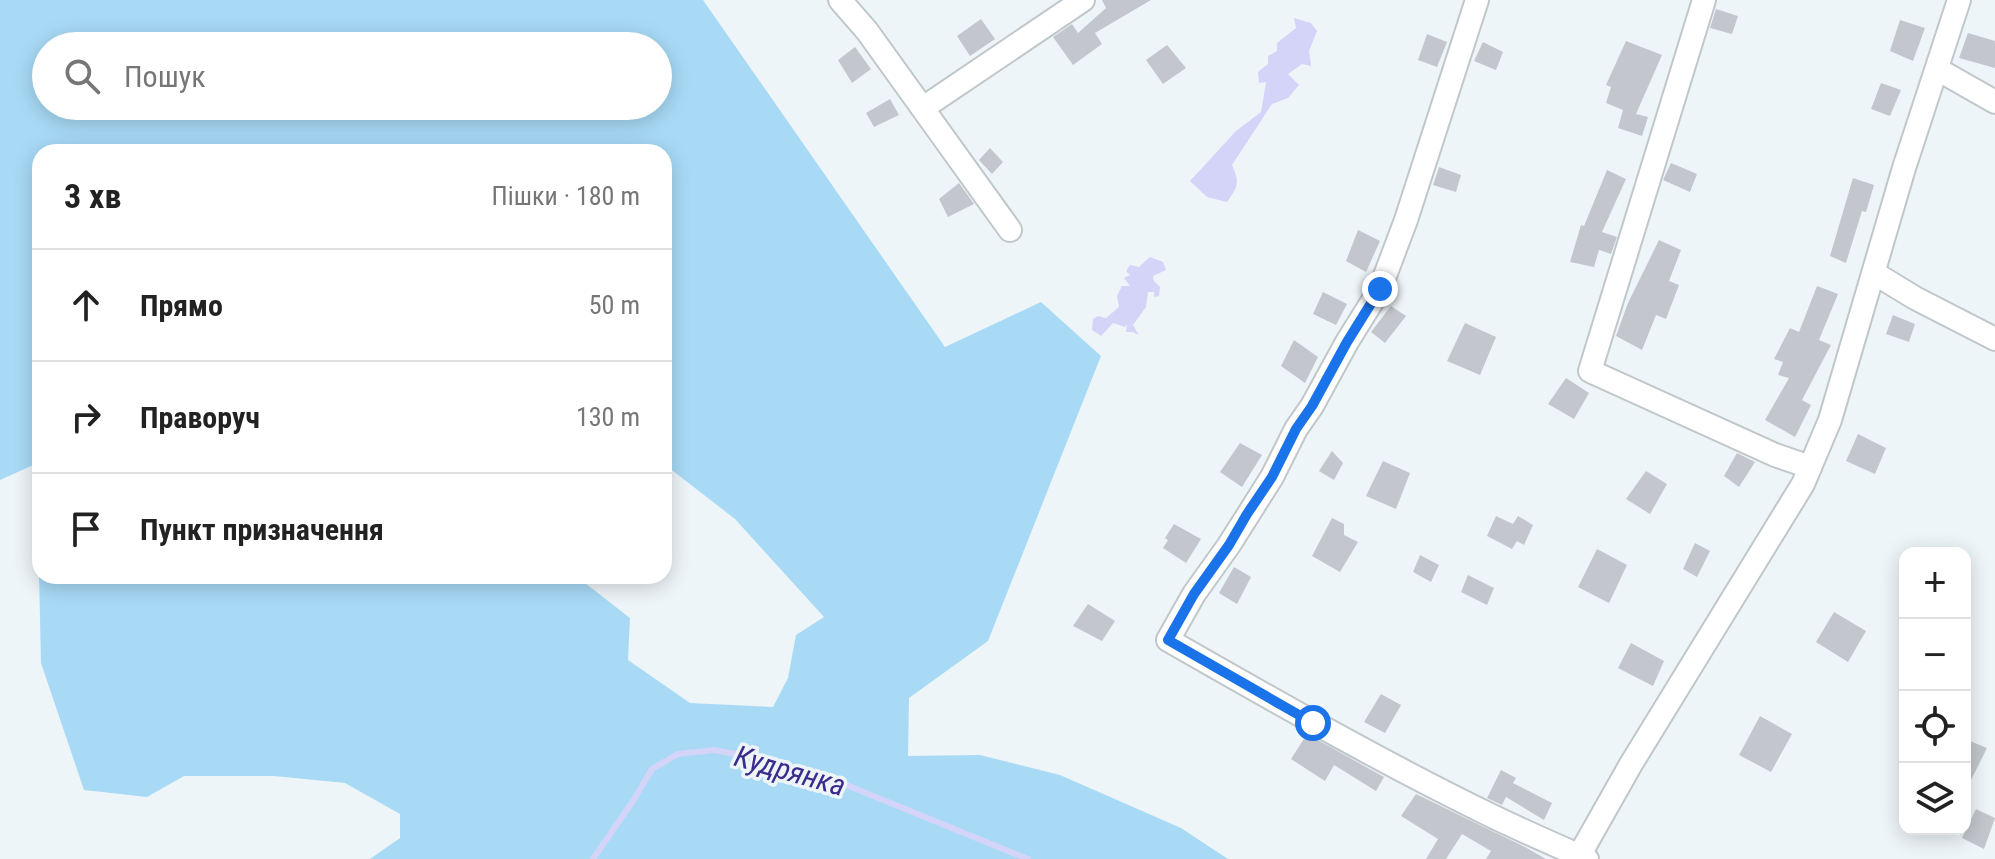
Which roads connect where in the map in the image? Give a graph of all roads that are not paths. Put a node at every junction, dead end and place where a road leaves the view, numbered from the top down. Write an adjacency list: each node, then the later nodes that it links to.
1 (840, 0): 8 (street)
2 (1083, 0): 8 (street)
3 (1477, 0): 13 (street)
4 (1704, 0): 12 (street)
5 (1959, 0): 6 (street)
6 (1937, 69): 7 (street); 10 (street)
7 (1995, 102)
8 (923, 108): 9 (street)
9 (1010, 230)
10 (1874, 273): 11 (street); 12 (street)
11 (1995, 339)
12 (1810, 467): 13 (street)
13 (1583, 857)

